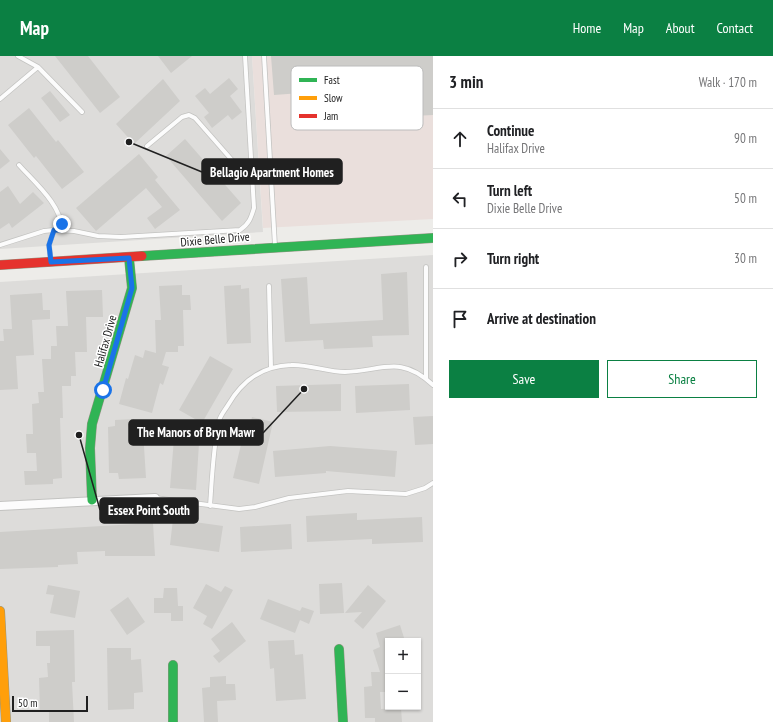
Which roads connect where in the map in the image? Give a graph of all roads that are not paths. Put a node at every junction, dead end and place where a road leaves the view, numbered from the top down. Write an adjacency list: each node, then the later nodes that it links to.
1 (18, 56): 4 (lane)
2 (246, 56): 9 (lane)
3 (264, 56): 14 (lane)
4 (38, 67): 5 (lane); 6 (lane)
5 (0, 98)
6 (82, 112)
7 (147, 146): 9 (lane)
8 (19, 165): 11 (lane)
9 (253, 183): 11 (lane)
10 (54, 230): 11 (lane); 13 (lane); 16 (lane)
11 (61, 230)
12 (433, 238): 14 (street, Dixie Belle Drive)
13 (0, 245)
14 (275, 246): 15 (street, Dixie Belle Drive)
15 (129, 258): 16 (street, Dixie Belle Drive); 25 (street, Halifax Drive)
16 (51, 262): 17 (street, Dixie Belle Drive)
17 (0, 265)
18 (426, 267): 21 (lane)
19 (269, 286): 20 (lane)
20 (271, 368): 21 (lane); 27 (lane)
21 (426, 378): 22 (lane)
22 (433, 384)
23 (433, 483): 27 (lane)
24 (155, 498): 25 (street); 27 (lane)
25 (92, 500): 26 (street)
26 (0, 506)
27 (210, 506)
28 (0, 611): 31 (street)
29 (339, 649): 33 (street)
30 (173, 665): 32 (street)
31 (6, 722)
32 (173, 722)
33 (343, 722)

